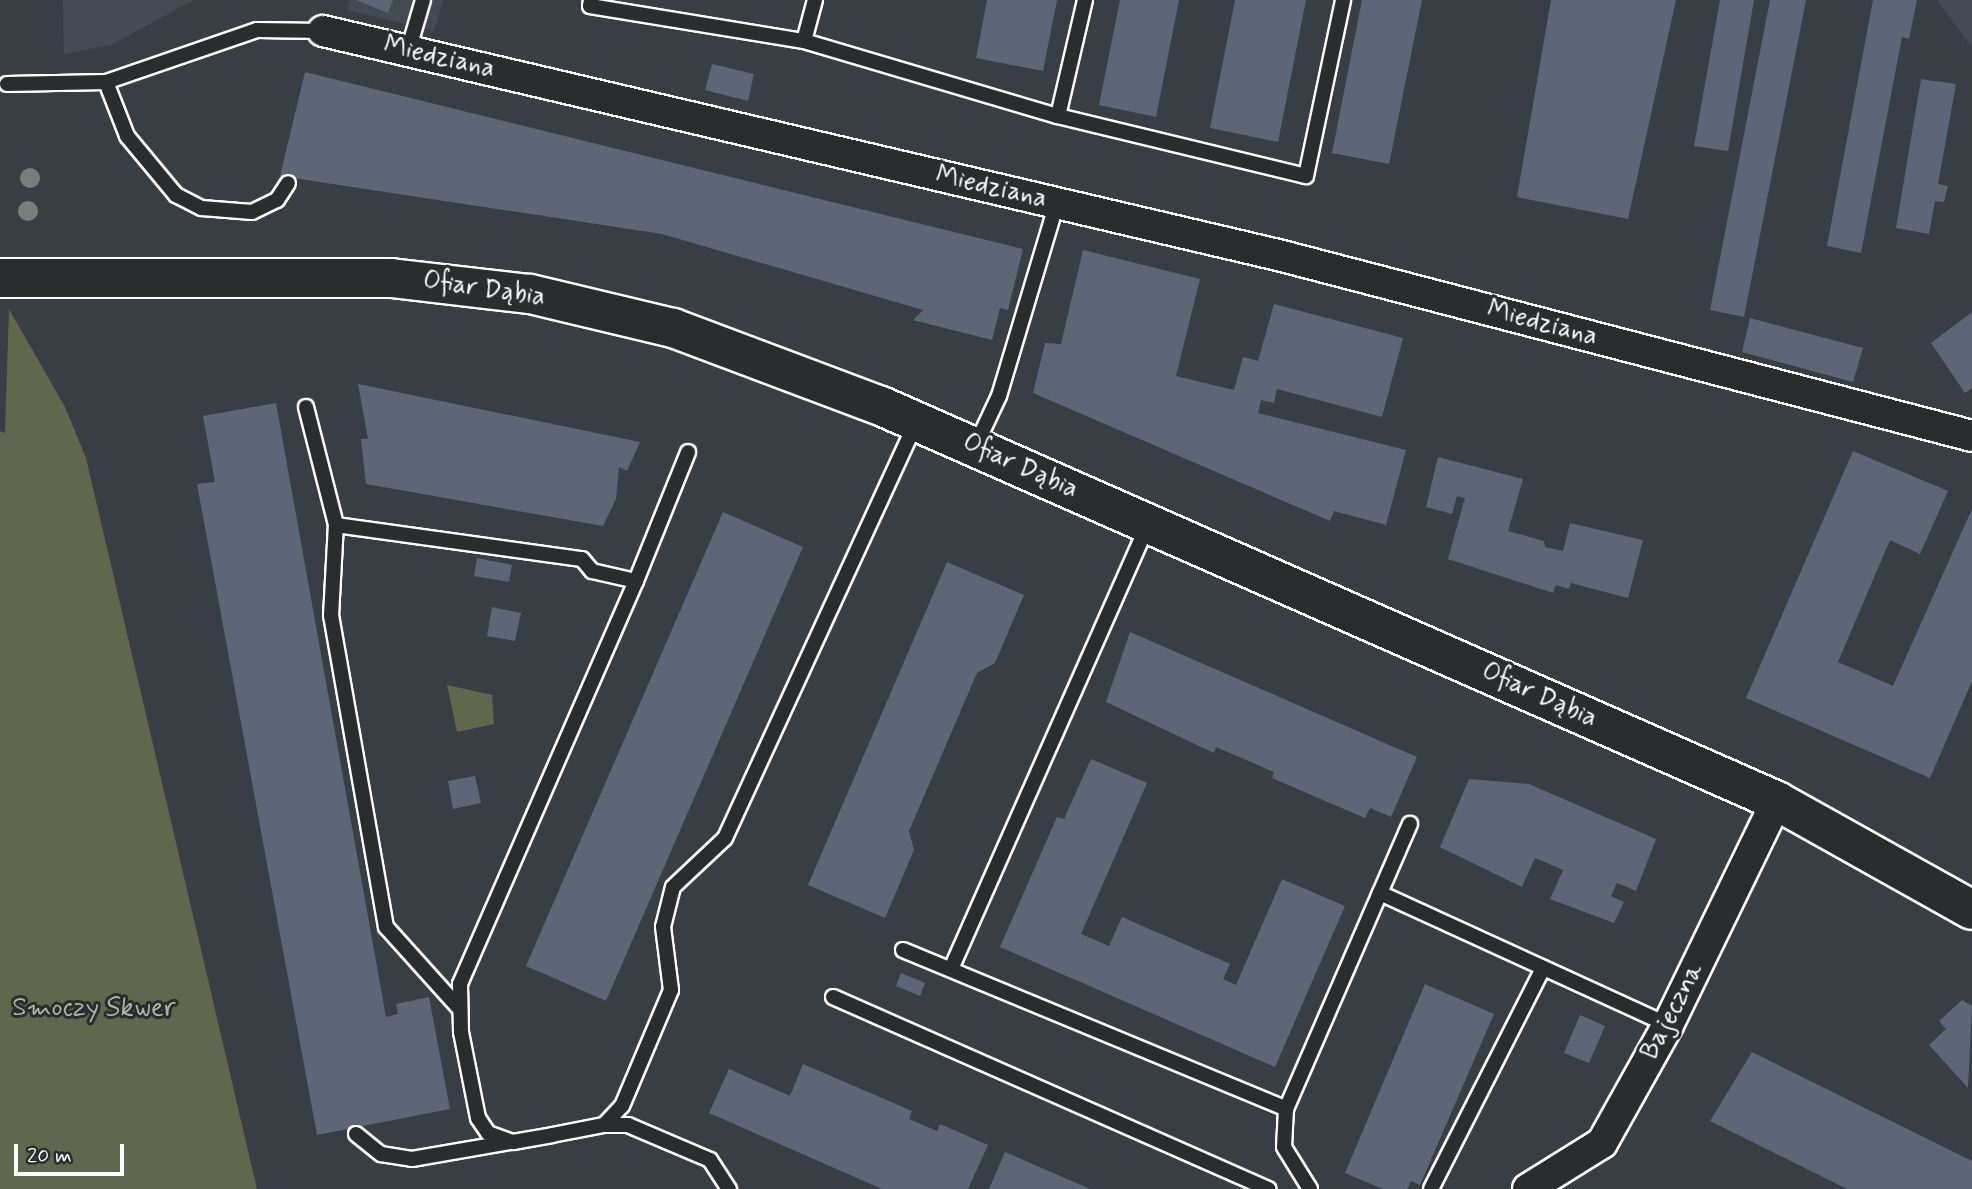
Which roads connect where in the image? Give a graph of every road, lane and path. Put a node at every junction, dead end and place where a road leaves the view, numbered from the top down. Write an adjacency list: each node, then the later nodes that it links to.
1 (423, 0): 8 (lane)
2 (592, 0): 7 (lane)
3 (815, 0): 7 (lane)
4 (1085, 0): 11 (lane)
5 (1343, 0): 11 (lane)
6 (323, 31): 8 (street, Miedziana); 9 (lane, Miedziana)
7 (804, 41): 11 (lane)
8 (408, 51): 13 (street, Miedziana)
9 (106, 82): 10 (lane, Miedziana); 12 (lane)
10 (7, 84)
11 (1058, 116)
12 (288, 183)
13 (1057, 203): 17 (street, Miedziana); 18 (lane)
14 (0, 278): 16 (street, Ofiar Dąbia)
15 (306, 408): 21 (lane)
16 (917, 422): 18 (street, Ofiar Dąbia); 34 (lane)
17 (1972, 436)
18 (975, 447): 20 (street, Ofiar Dąbia)
19 (688, 452): 22 (lane)
20 (1148, 524): 23 (street, Ofiar Dąbia); 29 (lane)
21 (336, 525): 22 (lane); 31 (lane)
22 (636, 581): 31 (lane)
23 (1777, 801): 26 (street, Ofiar Dąbia); 32 (street, Bajeczna)
24 (1410, 824): 25 (lane)
25 (1380, 893): 28 (lane); 33 (lane)
26 (1972, 911)
27 (903, 950): 29 (lane)
28 (1543, 968): 32 (lane); 40 (lane)
29 (951, 969): 33 (lane)
30 (833, 997): 38 (lane)
31 (459, 1008): 36 (lane)
32 (1668, 1025): 41 (street, Bajeczna)
33 (1286, 1109): 39 (lane)
34 (604, 1125): 36 (lane); 37 (lane)
35 (356, 1134): 36 (lane)
36 (513, 1142)
37 (729, 1189)
38 (1269, 1189)
39 (1310, 1189)
40 (1431, 1189)
41 (1528, 1189)

